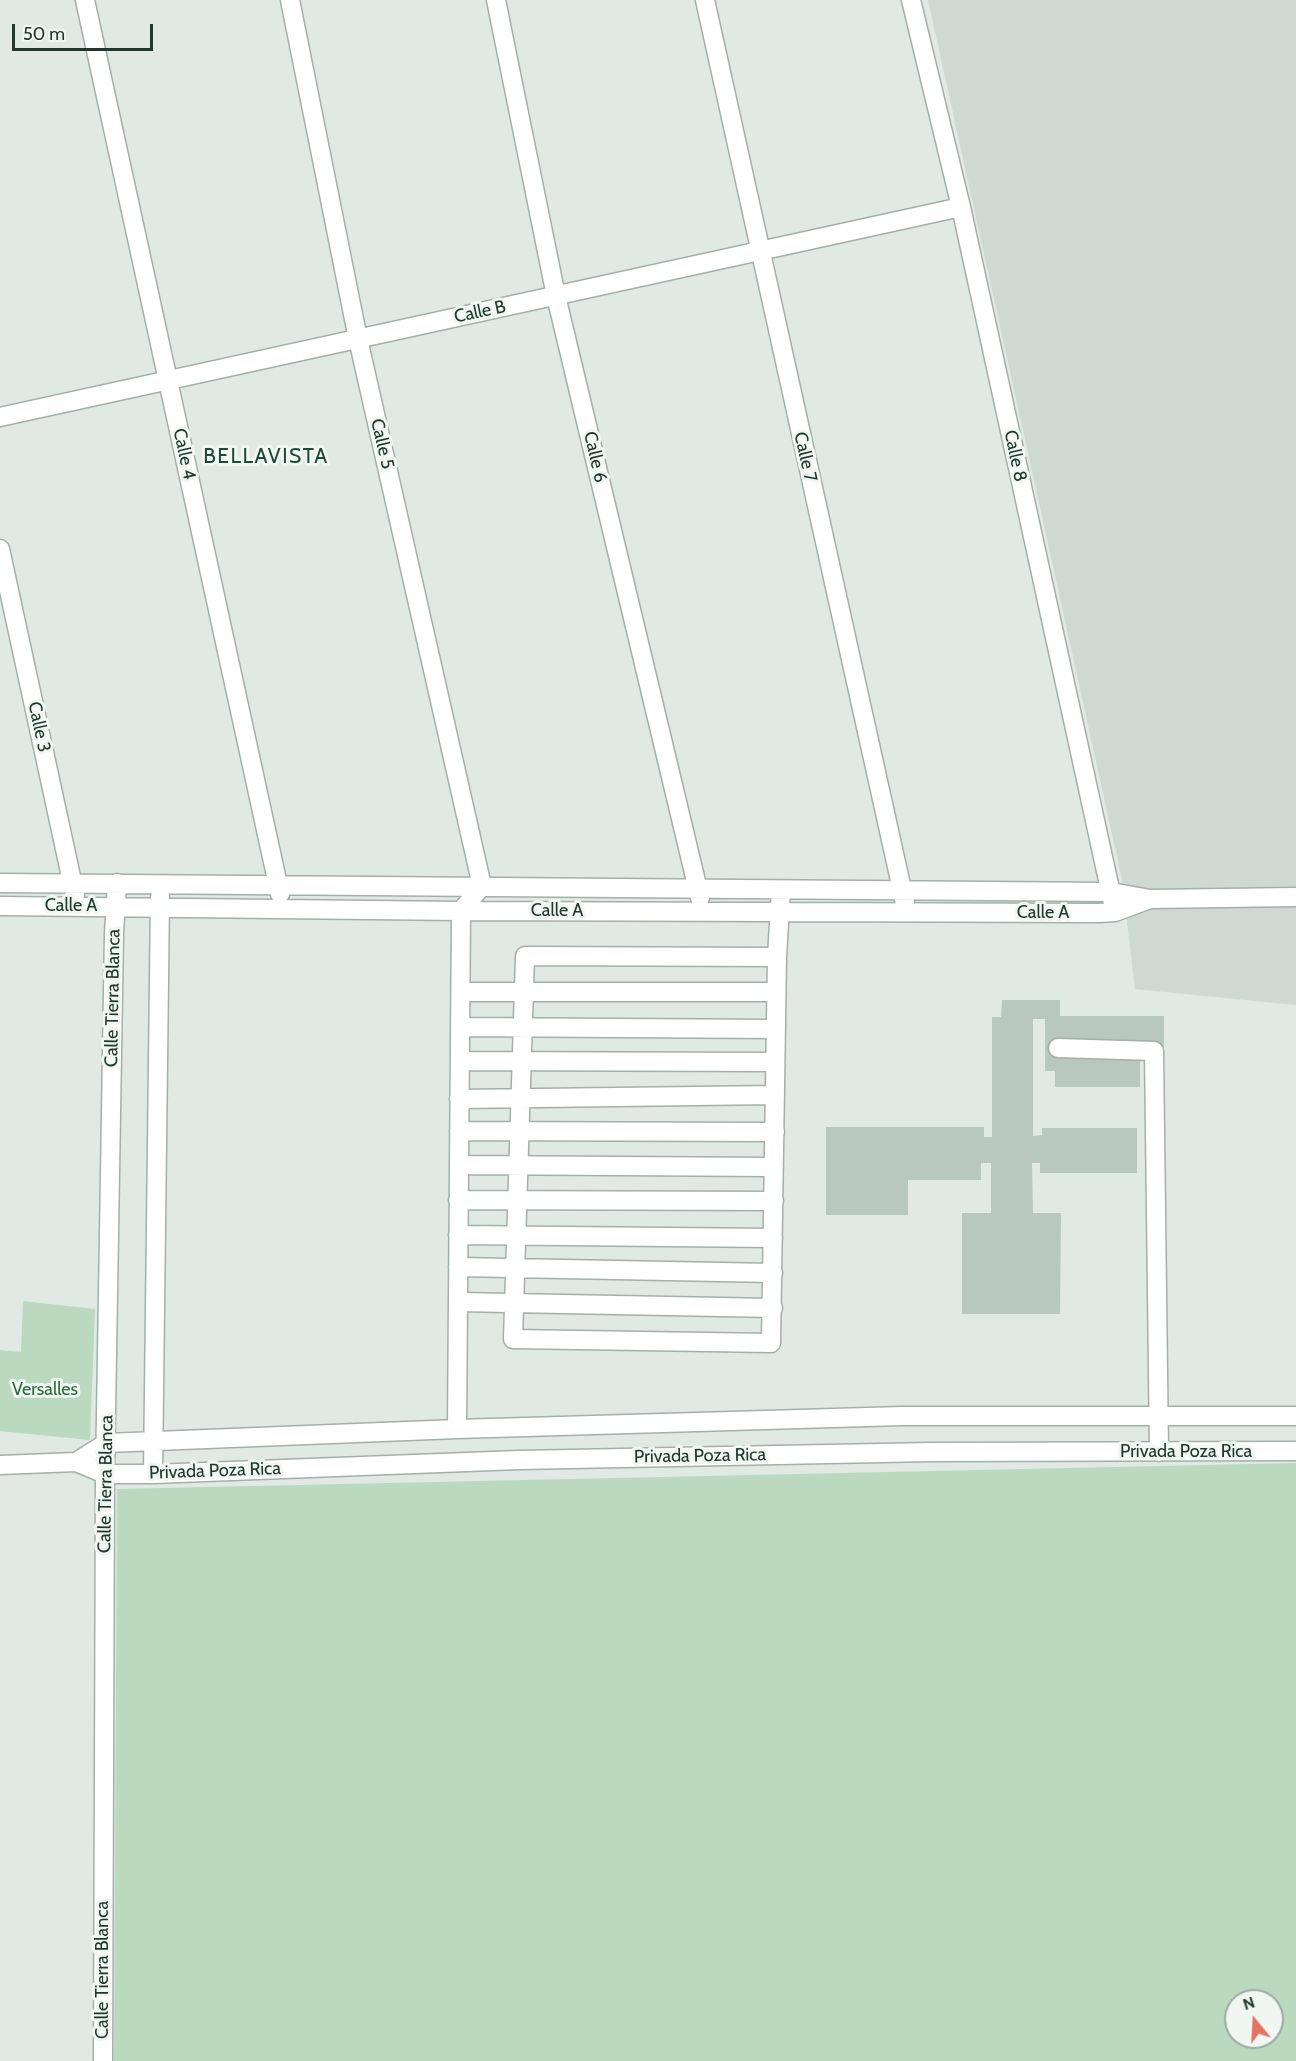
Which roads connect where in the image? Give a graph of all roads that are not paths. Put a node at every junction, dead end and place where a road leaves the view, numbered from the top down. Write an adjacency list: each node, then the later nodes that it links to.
1 (85, 0): 10 (street, Calle 4)
2 (290, 0): 9 (street, Calle 5)
3 (496, 0): 8 (street, Calle 6)
4 (705, 0): 7 (street, Calle 7)
5 (911, 0): 6 (street, Calle 8)
6 (961, 207): 7 (street, Calle B); 22 (street, Calle 8)
7 (759, 252): 8 (street, Calle B); 21 (street, Calle 7)
8 (556, 296): 9 (street, Calle B); 19 (street, Calle 6)
9 (358, 339): 10 (street, Calle B); 18 (street, Calle 5)
10 (168, 381): 11 (street, Calle B); 17 (street, Calle 4)
11 (0, 417)
12 (0, 549): 15 (street, Calle 3)
13 (0, 883): 15 (street, Calle A)
14 (117, 883): 15 (street, Calle A); 16 (street, Calle A); 27 (street, Calle Tierra Blanca)
15 (73, 884): 26 (street, Calle 3)
16 (160, 884): 17 (street, Calle A); 28 (street)
17 (278, 885): 18 (street, Calle A); 29 (street, Calle 4)
18 (482, 886): 19 (street, Calle A); 30 (street)
19 (698, 889): 20 (street, Calle A); 31 (street, Calle 6)
20 (781, 890): 21 (street, Calle A); 32 (street)
21 (903, 891): 22 (street, Calle A); 34 (street, Calle 7)
22 (1111, 892): 24 (street, Calle A); 33 (street, Calle 8)
23 (1296, 897): 24 (street)
24 (1150, 898): 33 (street)
25 (0, 906): 26 (street, Calle A)
26 (78, 906): 27 (street, Calle A)
27 (115, 906): 28 (street, Calle A); 70 (street, Calle Tierra Blanca)
28 (160, 907): 29 (street, Calle A); 71 (street)
29 (283, 908): 30 (street, Calle A)
30 (461, 911): 31 (street, Calle A); 36 (street)
31 (703, 911): 32 (street, Calle A)
32 (780, 911): 34 (street, Calle A); 35 (street)
33 (1115, 912): 34 (street, Calle A)
34 (907, 913)
35 (777, 957): 37 (street); 38 (street)
36 (460, 992): 37 (street); 39 (street)
37 (525, 992): 38 (street); 40 (street)
38 (776, 992): 41 (street)
39 (461, 1028): 40 (street); 43 (street)
40 (524, 1028): 41 (street); 44 (street)
41 (776, 1029): 45 (street)
42 (1058, 1048): 67 (street)
43 (460, 1061): 44 (street); 48 (street)
44 (523, 1061): 45 (street); 47 (street)
45 (775, 1062): 46 (street)
46 (775, 1095): 47 (street); 51 (street)
47 (520, 1098): 48 (street); 50 (street)
48 (459, 1099): 49 (street)
49 (459, 1131): 50 (street); 52 (street)
50 (520, 1131): 51 (street); 53 (street)
51 (775, 1132): 54 (street)
52 (459, 1165): 53 (street); 55 (street)
53 (518, 1166): 54 (street); 56 (street)
54 (774, 1167): 57 (street)
55 (458, 1200): 56 (street); 58 (street)
56 (518, 1200): 57 (street); 59 (street)
57 (774, 1201): 60 (street)
58 (458, 1235): 59 (street); 61 (street)
59 (518, 1237): 60 (street); 62 (street)
60 (774, 1238): 63 (street)
61 (458, 1267): 62 (street); 64 (street)
62 (515, 1269): 63 (street); 65 (street)
63 (773, 1273): 66 (street)
64 (458, 1302): 65 (street); 69 (street)
65 (514, 1304): 66 (street); 66 (street)
66 (773, 1308)
67 (1160, 1416): 68 (street); 69 (street); 73 (street)
68 (1296, 1416)
69 (457, 1428): 71 (street)
70 (106, 1443): 71 (street); 74 (street); 76 (street, Calle Tierra Blanca)
71 (153, 1443): 77 (street)
72 (1296, 1451): 73 (street, Privada Poza Rica)
73 (1159, 1452): 77 (street, Privada Poza Rica)
74 (76, 1462): 75 (street); 76 (street)
75 (0, 1465)
76 (105, 1474): 77 (street, Privada Poza Rica); 78 (street, Calle Tierra Blanca)
77 (153, 1474)
78 (103, 2061)

